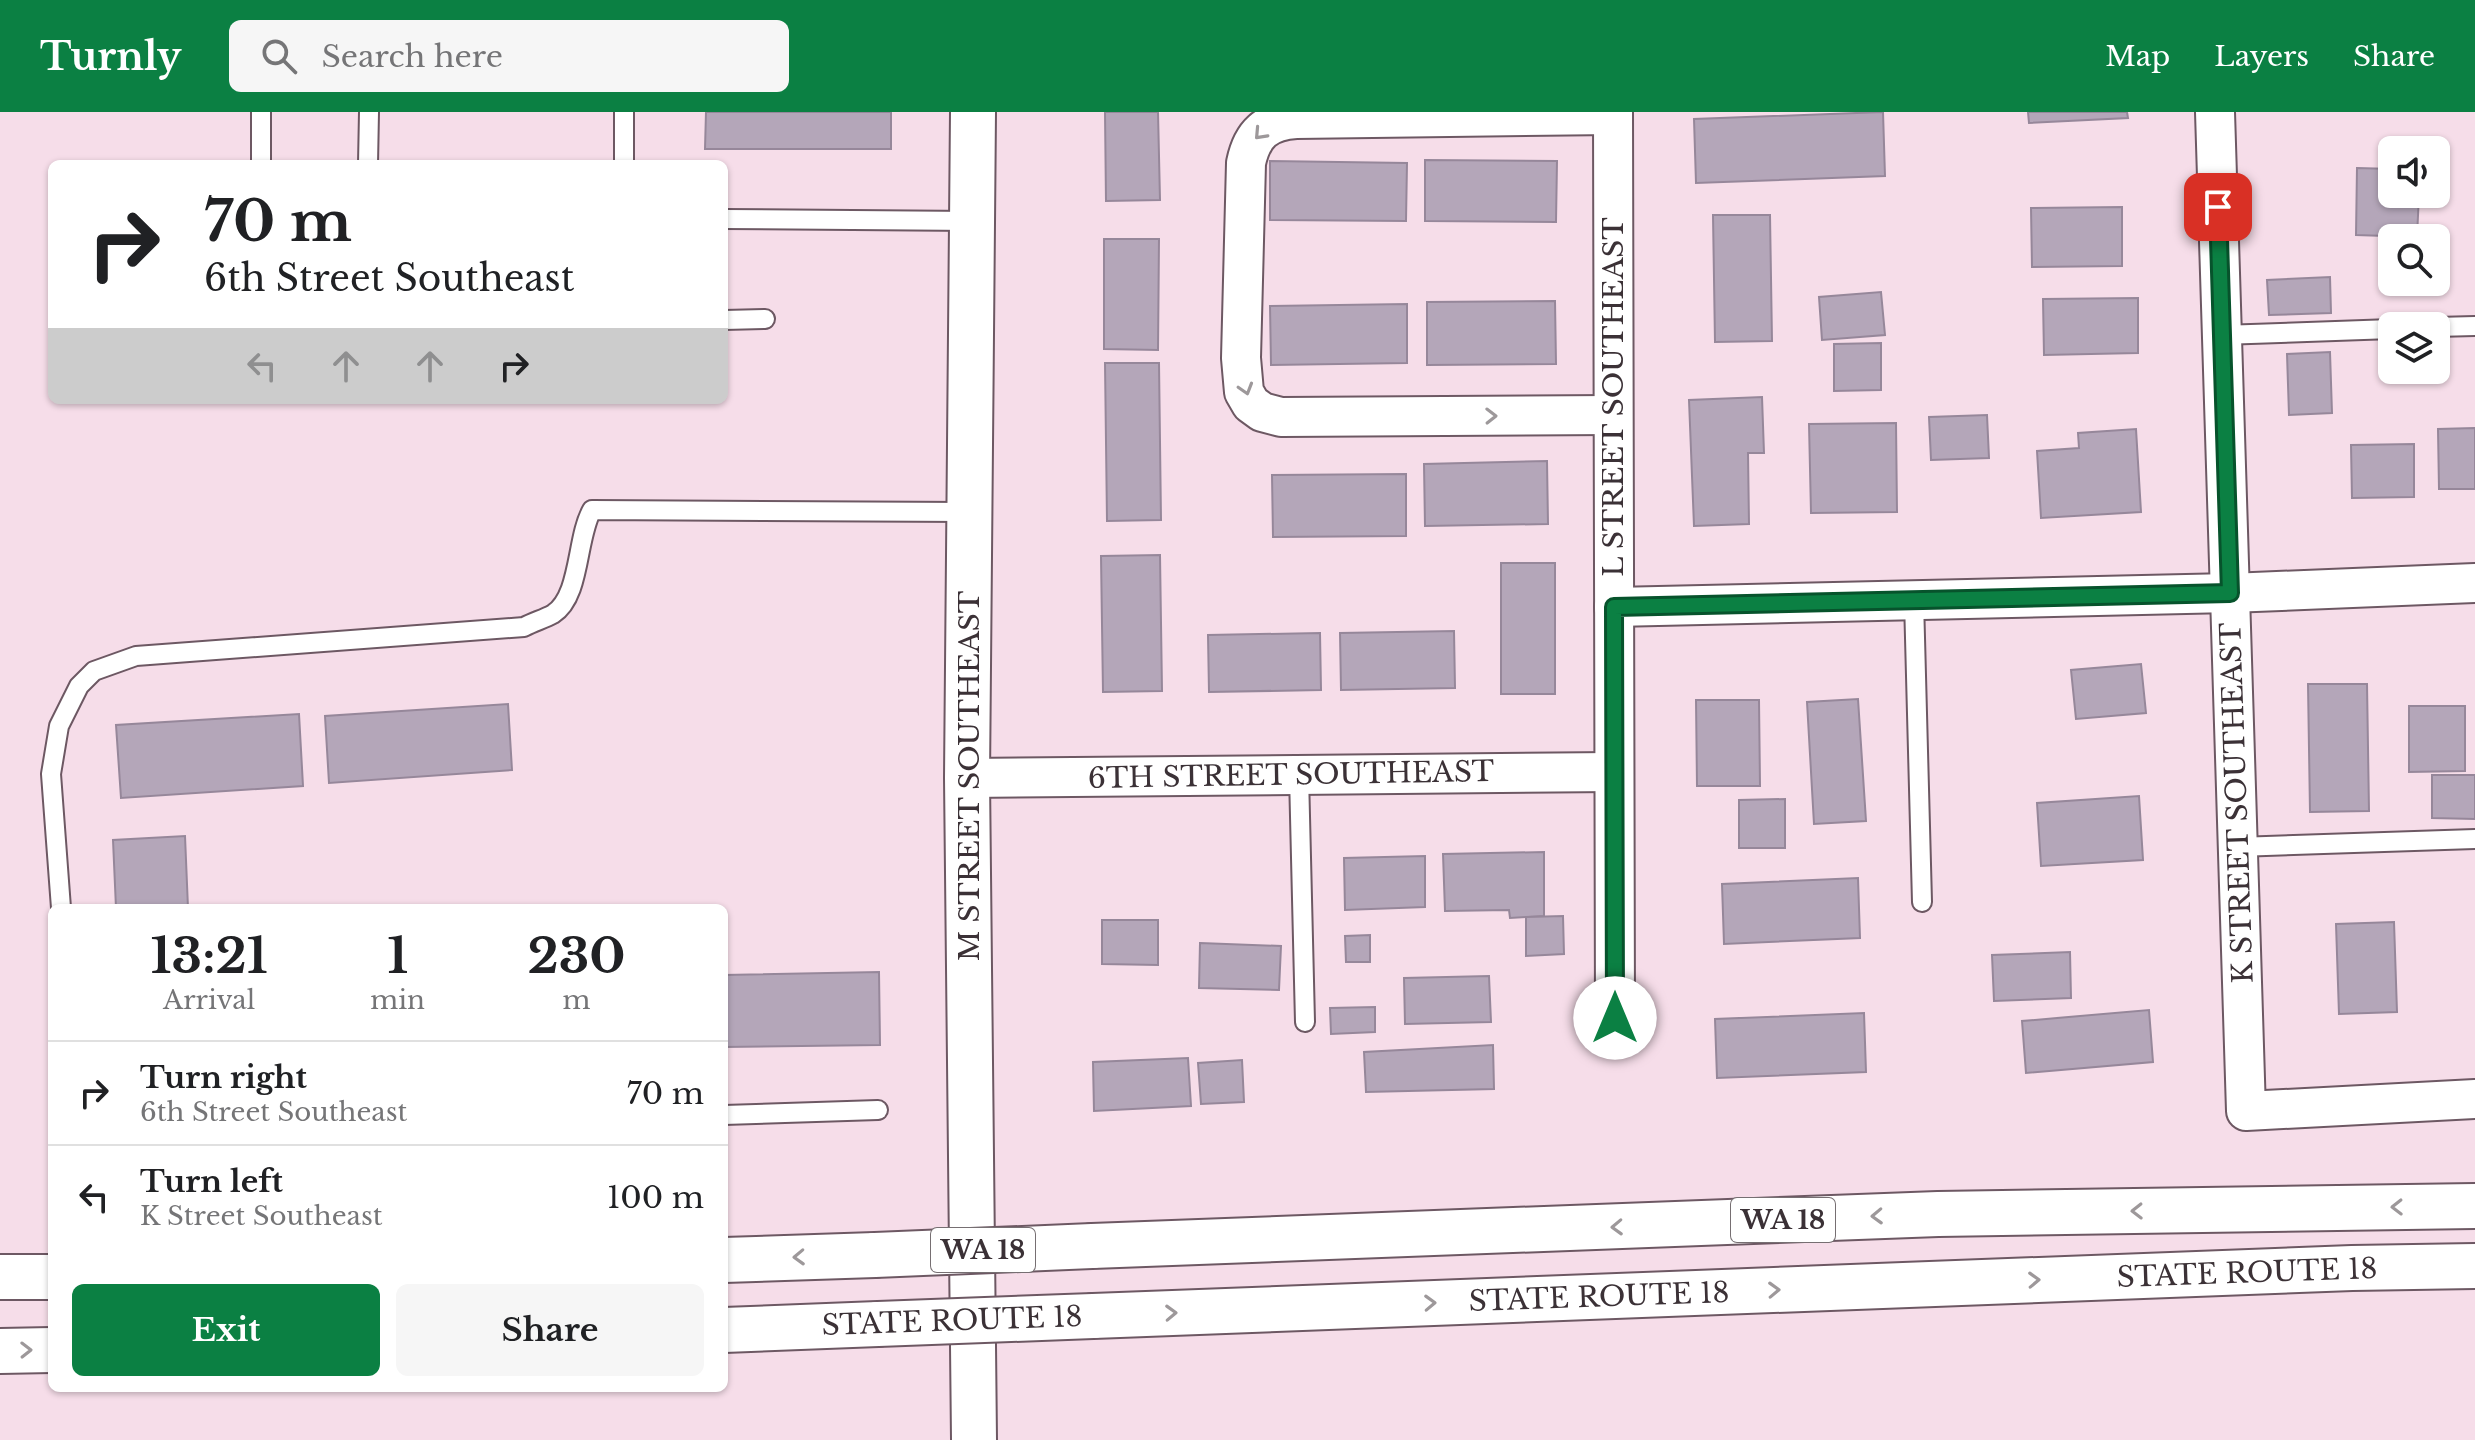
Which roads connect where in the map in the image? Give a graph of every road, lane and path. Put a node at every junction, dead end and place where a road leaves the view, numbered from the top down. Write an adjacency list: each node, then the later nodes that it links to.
1 (261, 112): 7 (lane)
2 (369, 112): 8 (lane)
3 (624, 112): 9 (lane)
4 (973, 112): 11 (main road, M STREET SOUTHEAST)
5 (2215, 112): 17 (street, K STREET SOUTHEAST)
6 (1613, 114): 18 (street, L STREET SOUTHEAST); 18 (street, one-way to 18)
7 (261, 160)
8 (368, 160)
9 (624, 160)
10 (728, 219): 11 (lane)
11 (973, 221): 19 (main road, M STREET SOUTHEAST)
12 (765, 319): 13 (lane)
13 (728, 320)
14 (2475, 326): 15 (lane)
15 (2450, 327)
16 (2378, 329): 17 (lane)
17 (2221, 335): 21 (street, K STREET SOUTHEAST)
18 (1613, 415): 23 (street, L STREET SOUTHEAST)
19 (968, 512): 26 (main road, M STREET SOUTHEAST); 30 (lane)
20 (2475, 583): 21 (street)
21 (2230, 593): 22 (street); 28 (street, K STREET SOUTHEAST)
22 (1914, 600): 23 (street); 29 (lane)
23 (1614, 607): 24 (street, L STREET SOUTHEAST)
24 (1614, 772): 25 (street, 6TH STREET SOUTHEAST); 31 (street, L STREET SOUTHEAST)
25 (1299, 775): 26 (street, 6TH STREET SOUTHEAST); 32 (lane)
26 (967, 778): 44 (main road, M STREET SOUTHEAST)
27 (2475, 839): 28 (lane)
28 (2237, 847): 33 (street, K STREET SOUTHEAST)
29 (1922, 902)
30 (61, 904)
31 (1615, 1018)
32 (1305, 1022)
33 (2475, 1099)
34 (878, 1110): 35 (lane)
35 (728, 1115)
36 (2475, 1206): 37 (main road, WA 18, one-way to 37, bridge)
37 (728, 1260)
38 (2475, 1266): 41 (main road, STATE ROUTE 18, one-way to 38, bridge)
39 (0, 1277): 40 (main road)
40 (48, 1277)
41 (728, 1330)
42 (48, 1350): 43 (main road, one-way to 42)
43 (0, 1351)
44 (974, 1440)

